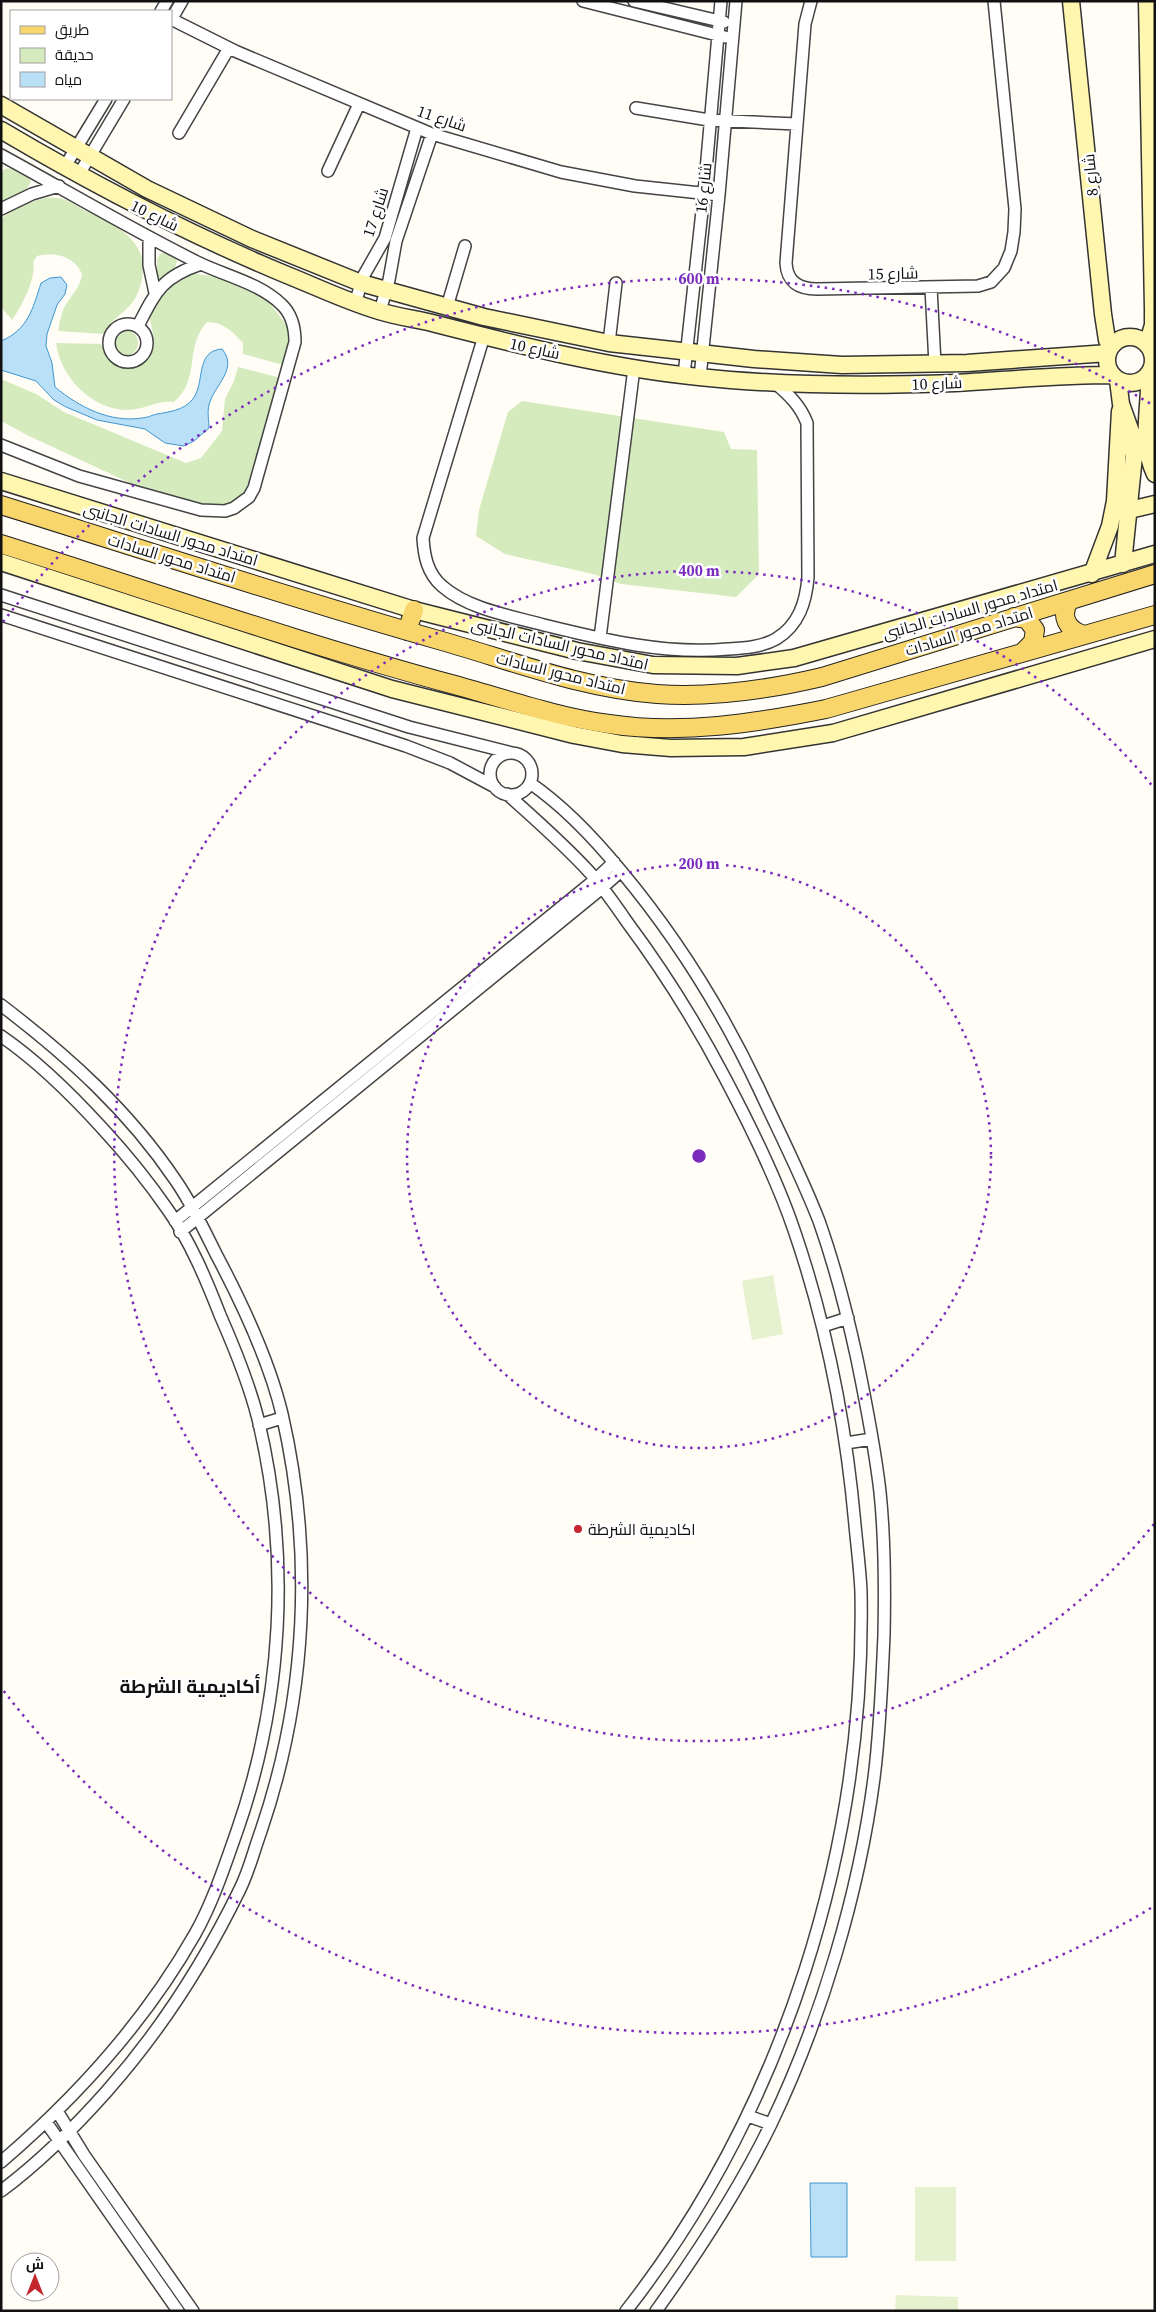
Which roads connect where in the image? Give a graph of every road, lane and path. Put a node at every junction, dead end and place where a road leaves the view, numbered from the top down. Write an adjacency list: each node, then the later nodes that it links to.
1 (182, 1): 10 (street)
2 (583, 1): 14 (street)
3 (634, 1): 12 (street)
4 (721, 1): 12 (street, شارع 16)
5 (736, 1): 13 (street, شارع 16)
6 (811, 1): 25 (street, شارع 15)
7 (994, 1): 45 (street, شارع 15)
8 (1071, 1): 55 (street, شارع 8)
9 (1147, 1): 17 (street)
10 (172, 18)
11 (172, 20): 16 (street, شارع 11)
12 (718, 22): 13 (street); 14 (street, شارع 16)
13 (733, 24): 15 (street, شارع 16)
14 (717, 36): 15 (street); 23 (street, شارع 16)
15 (732, 39): 24 (street, شارع 16)
16 (229, 48): 20 (street, شارع 11); 28 (street)
17 (1151, 79): 32 (street)
18 (106, 100): 30 (street)
19 (123, 100): 30 (street)
20 (359, 104): 26 (street, شارع 11); 33 (street)
21 (1, 105): 30 (street, شارع 10)
22 (636, 108): 23 (street)
23 (710, 120): 24 (street); 36 (street, شارع 16)
24 (726, 120): 25 (street); 37 (street, شارع 16)
25 (798, 124): 45 (street, شارع 15)
26 (417, 128): 29 (street, شارع 11); 43 (street, شارع 17)
27 (1, 130): 34 (street, شارع 10)
28 (179, 133)
29 (432, 134): 36 (street, شارع 11); 46 (street, شارع 17)
30 (82, 153): 34 (street); 43 (street, شارع 10)
31 (1, 155): 35 (street)
32 (1153, 168): 39 (street)
33 (328, 171)
34 (71, 172): 48 (street, شارع 10)
35 (59, 186): 38 (street); 40 (street)
36 (704, 193): 37 (street, شارع 11); 56 (street, شارع 16)
37 (720, 195): 56 (street, شارع 16)
38 (1, 209)
39 (1152, 212): 54 (street)
40 (149, 237): 42 (street); 47 (street)
41 (465, 246): 49 (street)
42 (201, 264): 47 (street); 64 (street)
43 (361, 283): 46 (street, شارع 10); 48 (street, شارع 17)
44 (616, 283): 53 (street)
45 (931, 288): 57 (street)
46 (386, 291): 49 (street, شارع 10); 50 (street, شارع 17)
47 (155, 293): 51 (street)
48 (355, 303): 50 (street, شارع 10)
49 (447, 307): 53 (street, شارع 10)
50 (380, 312): 52 (street, شارع 10)
51 (138, 326)
52 (484, 336): 58 (street, شارع 10); 84 (street)
53 (609, 343): 56 (street, شارع 10)
54 (1147, 345): 55 (street); 60 (street)
55 (1110, 350): 57 (street, شارع 10); 62 (street)
56 (694, 353): 57 (street, شارع 10); 59 (street, شارع 16); 61 (street, شارع 16)
57 (935, 364)
58 (634, 368): 59 (street, شارع 10); 84 (street)
59 (684, 375): 61 (street, شارع 10)
60 (1152, 376): 62 (street); 65 (street)
61 (700, 377): 63 (street, شارع 10)
62 (1115, 377): 63 (street, شارع 10); 69 (street)
63 (772, 381): 84 (street)
64 (1, 445)
65 (1155, 474)
66 (1, 481): 78 (street, امتداد محور السادات الجانبى)
67 (1155, 504): 69 (street)
68 (1, 505): 82 (main road, امتداد محور السادات)
69 (1121, 512): 73 (street); 74 (street)
70 (1, 544): 86 (main road)
71 (1155, 554): 73 (street, امتداد محور السادات الجانبى)
72 (1, 562): 85 (street)
73 (1123, 564): 74 (street, امتداد محور السادات الجانبى)
74 (1092, 574): 78 (street, امتداد محور السادات الجانبى)
75 (1155, 574): 77 (main road, امتداد محور السادات)
76 (1, 595): 87 (street)
77 (1069, 601): 81 (main road, امتداد محور السادات); 83 (main road)
78 (414, 610): 82 (main road)
79 (1155, 615): 83 (main road)
80 (1, 616): 89 (street)
81 (1014, 617): 82 (main road, امتداد محور السادات); 86 (main road)
82 (407, 631)
83 (1084, 635): 86 (main road)
84 (600, 638)
85 (1155, 639)
86 (1024, 651)
87 (512, 753): 88 (street); 89 (street)
88 (530, 783): 90 (street); 91 (street)
89 (495, 787): 90 (street)
90 (506, 794): 92 (street)
91 (617, 866): 92 (street); 97 (street)
92 (599, 884): 95 (street); 98 (street)
93 (1, 1005): 95 (street)
94 (1, 1036): 96 (street)
95 (194, 1213): 96 (street); 99 (street)
96 (178, 1227): 100 (street)
97 (848, 1318): 98 (street); 101 (street)
98 (823, 1326): 102 (street)
99 (282, 1418): 100 (street); 107 (street)
100 (259, 1425): 103 (street)
101 (872, 1439): 102 (street); 106 (street)
102 (846, 1444): 104 (street)
103 (58, 2111): 105 (street); 107 (street)
104 (748, 2116): 106 (street); 113 (street)
105 (46, 2122): 108 (street); 109 (street)
106 (771, 2124): 114 (street)
107 (69, 2130): 108 (street); 112 (street)
108 (59, 2140): 110 (street); 111 (street)
109 (1, 2162)
110 (1, 2191)
111 (178, 2311)
112 (193, 2311)
113 (626, 2311)
114 (656, 2311)

